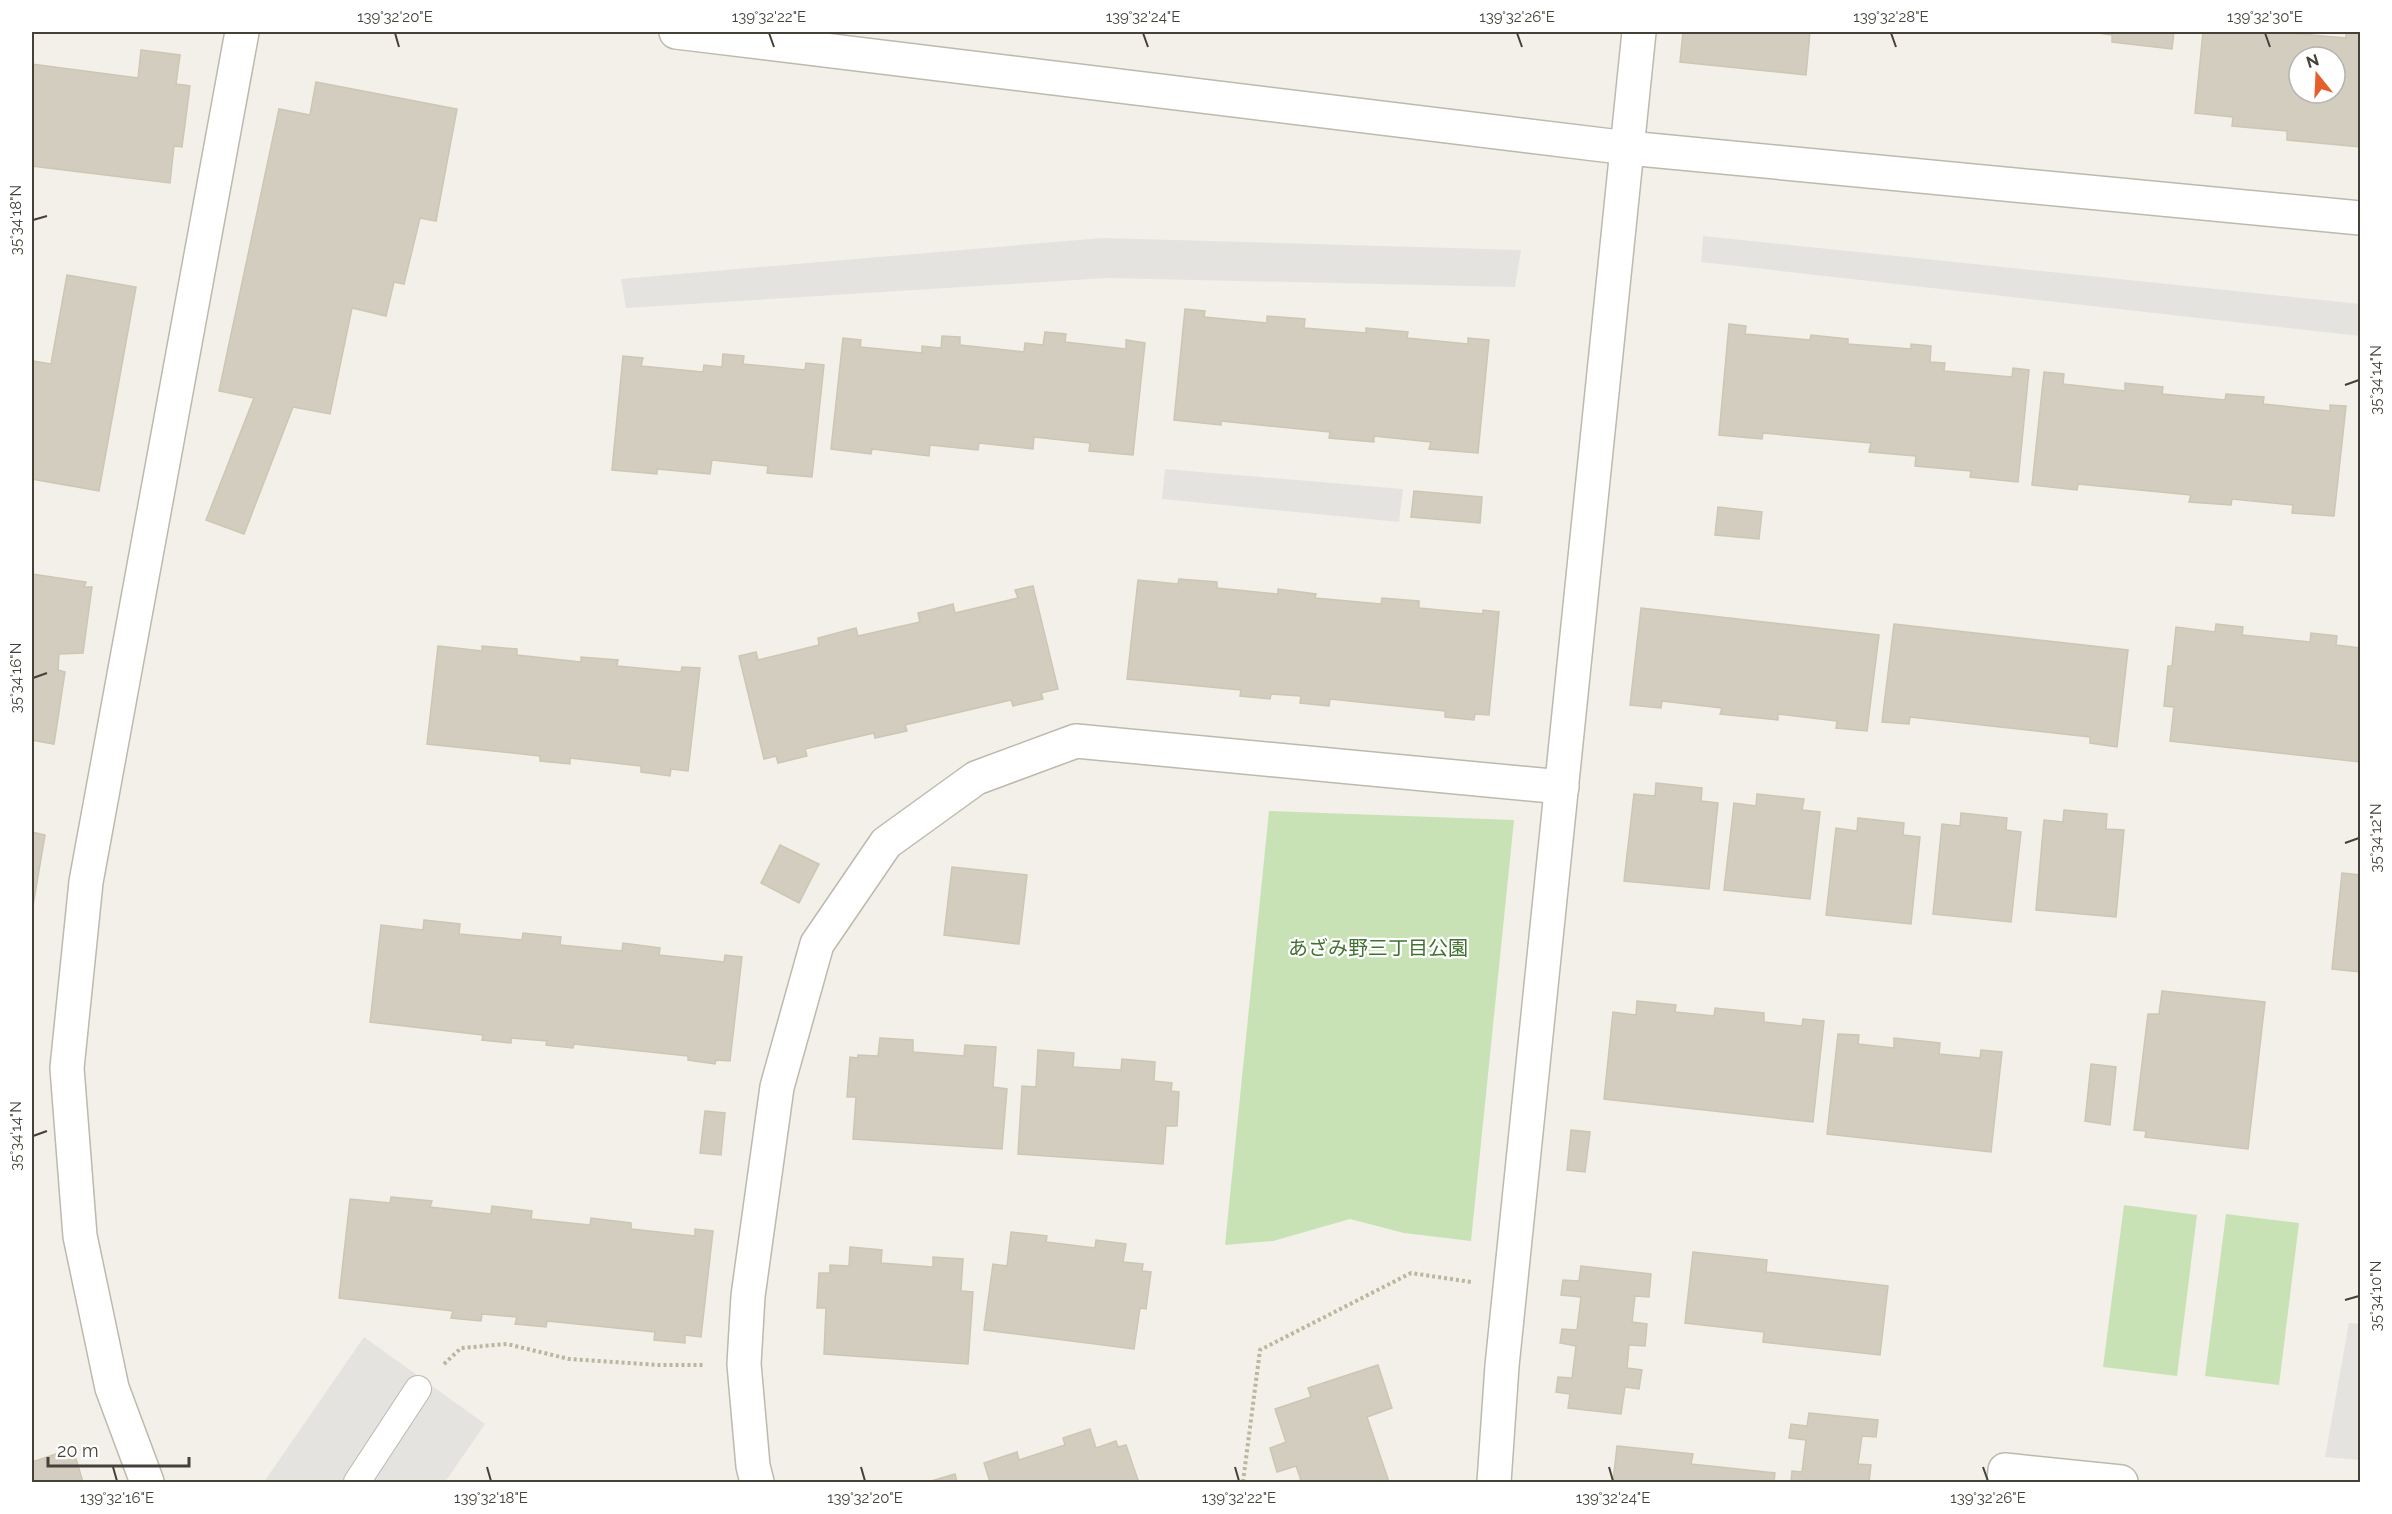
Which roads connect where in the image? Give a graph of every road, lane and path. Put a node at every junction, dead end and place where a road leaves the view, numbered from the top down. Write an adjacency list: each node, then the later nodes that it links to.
1 (242, 32): 10 (street)
2 (676, 32): 4 (street)
3 (1639, 32): 4 (street)
4 (1628, 148): 5 (street); 6 (street)
5 (2361, 218)
6 (1562, 787): 7 (street); 8 (street)
7 (1510, 1288): 13 (path); 14 (street)
8 (744, 1364): 9 (path); 12 (street)
9 (418, 1389): 11 (lane)
10 (147, 1482)
11 (357, 1482)
12 (757, 1482)
13 (1243, 1482)
14 (1494, 1482)
15 (2004, 1482): 16 (street)
16 (2121, 1482)

